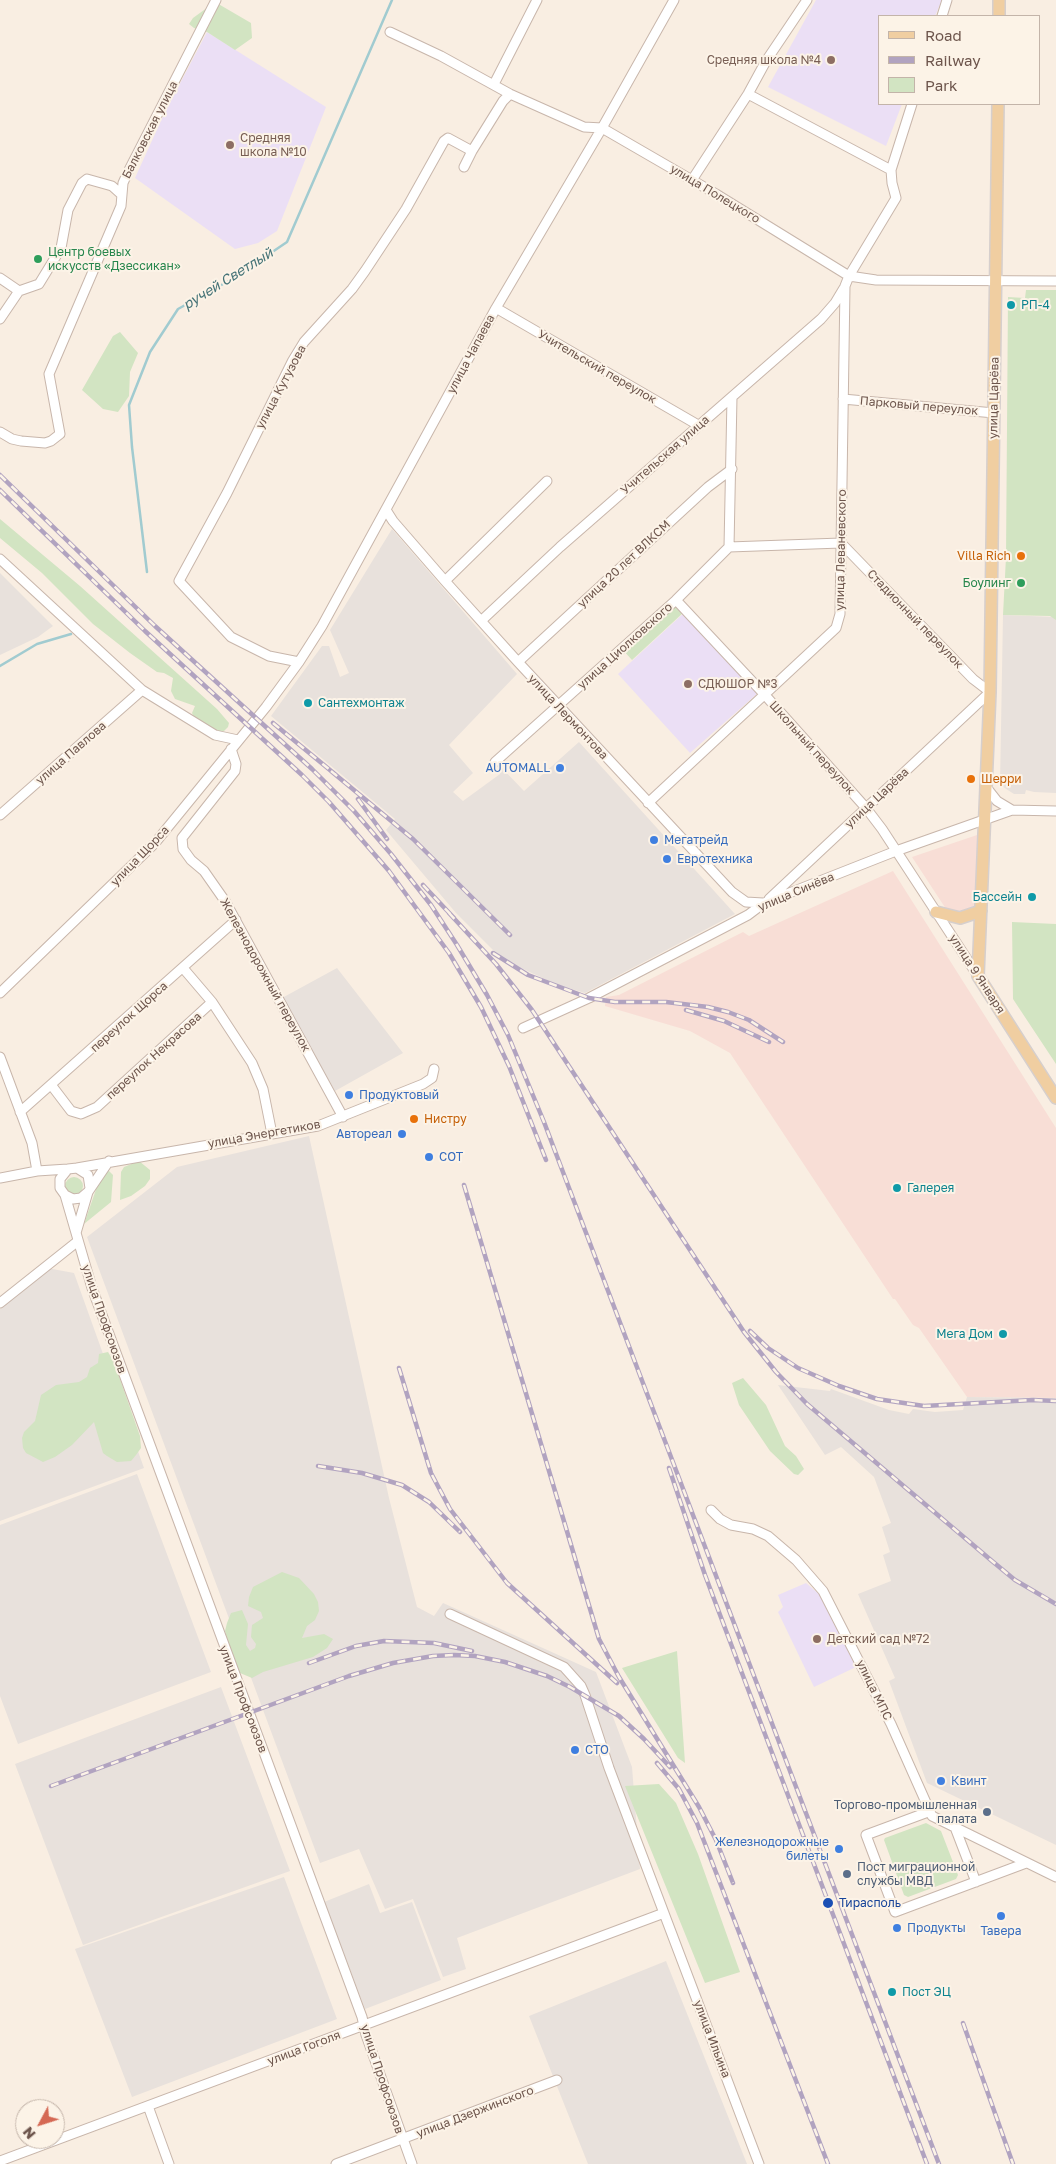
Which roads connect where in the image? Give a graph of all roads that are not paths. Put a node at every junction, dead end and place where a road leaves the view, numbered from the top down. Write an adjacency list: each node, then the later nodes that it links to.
1 (216, 0): 20 (street, Балковская улица)
2 (537, 0): 10 (street)
3 (674, 0): 15 (street, улица Чапаева)
4 (807, 0): 12 (street)
5 (947, 0): 7 (street)
6 (1000, 0): 8 (main road)
7 (942, 15)
8 (999, 15)
9 (390, 32): 10 (street, улица Полецкого)
10 (494, 84): 11 (street, улица Полецкого)
11 (510, 94): 15 (street, улица Полецкого); 16 (street)
12 (748, 94): 18 (street); 19 (street)
13 (912, 105): 18 (street)
14 (998, 105): 24 (main road, улица Царёва)
15 (602, 128): 19 (street, улица Полецкого); 27 (street, улица Чапаева)
16 (472, 151): 17 (street); 43 (street, улица Кутузова)
17 (464, 167)
18 (891, 170): 21 (street)
19 (692, 180): 21 (street, улица Полецкого)
20 (122, 195): 26 (street); 33 (street, Балковская улица)
21 (849, 276): 24 (street, улица Полецкого); 25 (street, улица Леваневского)
22 (0, 278): 26 (street)
23 (1056, 281): 24 (street, улица Полецкого)
24 (996, 282): 31 (main road, улица Царёва)
25 (845, 286): 29 (street, Учительская улица); 30 (street, улица Леваневского)
26 (19, 291): 28 (street)
27 (496, 308): 32 (street, Учительский переулок); 36 (street, улица Чапаева)
28 (0, 319)
29 (732, 397): 32 (street, Учительская улица); 34 (street)
30 (843, 399): 31 (street, Парковый переулок); 37 (street, улица Леваневского)
31 (994, 413): 46 (main road, улица Царёва)
32 (698, 426): 42 (street, Учительская улица)
33 (0, 432)
34 (732, 469): 38 (street); 44 (street, улица 20 лет ВЛКСМ)
35 (547, 481): 40 (street)
36 (386, 510): 40 (street, улица Лермонтова); 43 (street, улица Чапаева)
37 (841, 543): 38 (street); 46 (street, Стадионный переулок); 47 (street, улица Леваневского)
38 (729, 548): 41 (street, улица Циолковского)
39 (0, 559): 45 (street)
40 (445, 581): 42 (street, улица Лермонтова)
41 (676, 600): 47 (street, Школьный переулок); 48 (street, улица Циолковского)
42 (481, 621): 44 (street, улица Лермонтова)
43 (299, 662): 49 (street, улица Чапаева)
44 (518, 662): 48 (street, улица Лермонтова)
45 (142, 690): 50 (street); 58 (street, улица Павлова)
46 (990, 692): 53 (main road, улица Царёва); 55 (street, улица Царёва)
47 (764, 694): 54 (street, улица Леваневского); 55 (street, Школьный переулок)
48 (558, 706): 52 (street, улица Циолковского); 54 (street, улица Лермонтова)
49 (266, 707): 50 (street, улица Щорса)
50 (238, 740): 51 (street, улица Щорса)
51 (231, 749): 64 (street, Железнодорожный переулок); 67 (street, улица Щорса)
52 (495, 762)
53 (986, 787): 56 (street); 59 (main road, улица Царёва)
54 (648, 803): 61 (street, улица Лермонтова)
55 (866, 808): 60 (street, Школьный переулок); 61 (street, улица Царёва)
56 (1012, 810): 57 (street, улица Синёва); 59 (street, улица Синёва)
57 (1056, 811)
58 (0, 815)
59 (985, 820): 60 (street, улица Синёва); 62 (main road, улица Царёва)
60 (896, 850): 61 (street, улица Синёва); 63 (street, улица 9 Января)
61 (764, 903): 69 (street, улица Синёва)
62 (981, 911): 63 (main road); 66 (main road, улица Царёва)
63 (936, 912): 66 (street, улица 9 Января)
64 (236, 920): 65 (street, переулок Щорса); 75 (street, Железнодорожный переулок)
65 (183, 968): 68 (street); 72 (street, переулок Щорса)
66 (978, 976): 73 (main road, улица 9 Января)
67 (0, 993)
68 (212, 1002): 72 (street, переулок Некрасова); 76 (street, переулок Некрасова)
69 (523, 1028)
70 (0, 1056): 74 (street)
71 (434, 1069): 75 (street, улица Энергетиков)
72 (52, 1086): 74 (street, переулок Щорса)
73 (1056, 1098)
74 (20, 1112): 79 (street)
75 (343, 1117): 76 (street, улица Энергетиков)
76 (272, 1134): 77 (street, улица Энергетиков)
77 (109, 1161): 78 (street, улица Энергетиков); 82 (street)
78 (73, 1169): 79 (street, улица Энергетиков); 81 (street); 82 (street)
79 (38, 1171): 80 (street, улица Энергетиков); 81 (street)
80 (0, 1178)
81 (59, 1184): 83 (street)
82 (89, 1190): 83 (street); 84 (street)
83 (65, 1195): 84 (street, улица Профсоюзов)
84 (77, 1237): 85 (street); 94 (street, улица Профсоюзов)
85 (0, 1303)
86 (712, 1510): 88 (street, улица МПС)
87 (450, 1614): 93 (street, улица Ильина)
88 (928, 1812): 89 (street); 92 (street)
89 (956, 1830): 90 (street); 92 (street)
90 (1026, 1863): 91 (street); 92 (street)
91 (1056, 1877)
92 (976, 1882)
93 (664, 1913): 94 (street, улица Гоголя); 102 (street, улица Ильина)
94 (363, 2026): 96 (street, улица Гоголя); 97 (street, улица Профсоюзов)
95 (557, 2080): 97 (street, улица Дзержинского)
96 (148, 2106): 98 (street, улица Гоголя); 99 (street)
97 (402, 2140): 100 (street, улица Дзержинского); 101 (street, улица Профсоюзов)
98 (0, 2161)
99 (169, 2164)
100 (336, 2164)
101 (412, 2164)
102 (759, 2164)

